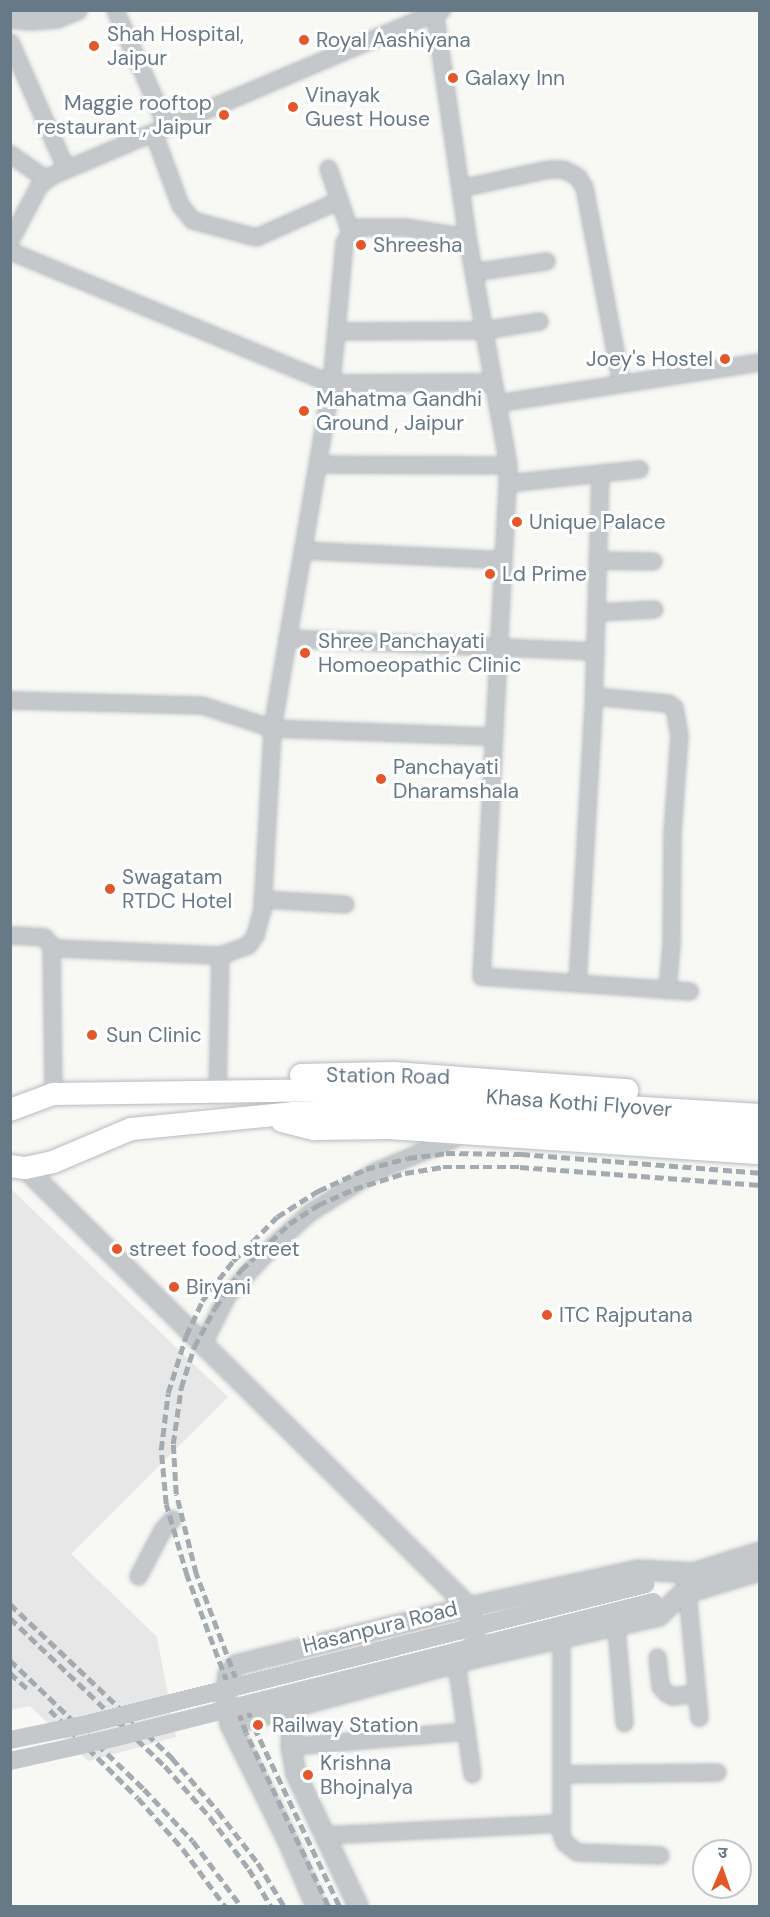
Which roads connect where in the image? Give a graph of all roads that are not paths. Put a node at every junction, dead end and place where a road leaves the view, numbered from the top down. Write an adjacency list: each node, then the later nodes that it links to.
1 (77, 10): 4 (street)
2 (115, 10): 6 (street)
3 (436, 11): 6 (street); 11 (street)
4 (10, 18)
5 (10, 42): 9 (street)
6 (160, 128): 9 (street); 12 (street)
7 (10, 154): 10 (street)
8 (328, 168): 12 (street)
9 (66, 169): 10 (street)
10 (46, 179): 15 (street)
11 (460, 189): 14 (street); 25 (street)
12 (339, 200): 13 (street)
13 (350, 232): 14 (street); 21 (street)
14 (467, 237): 18 (street)
15 (10, 240)
16 (10, 251): 23 (street)
17 (546, 261): 18 (street)
18 (473, 272): 20 (street)
19 (539, 321): 20 (street)
20 (484, 330): 21 (street); 24 (street)
21 (337, 331): 23 (street)
22 (759, 362): 25 (street)
23 (331, 382): 24 (street); 27 (street)
24 (493, 382): 26 (street)
25 (621, 383): 26 (street)
26 (497, 403): 28 (street)
27 (317, 464): 28 (street); 32 (street)
28 (508, 465): 31 (street)
29 (639, 469): 30 (street)
30 (600, 473): 31 (street); 34 (street)
31 (507, 483): 33 (street)
32 (302, 550): 33 (street); 38 (street)
33 (503, 560): 39 (street)
34 (597, 560): 35 (street); 37 (street)
35 (653, 561)
36 (654, 609): 37 (street)
37 (596, 612): 40 (street)
38 (287, 638): 39 (street); 43 (street)
39 (498, 645): 40 (street); 44 (street)
40 (595, 651): 41 (street)
41 (594, 696): 50 (street); 51 (street)
42 (10, 700): 43 (street)
43 (272, 728): 44 (street); 45 (street)
44 (494, 736): 50 (street)
45 (262, 898): 46 (street); 49 (street)
46 (345, 904)
47 (10, 936): 48 (street)
48 (51, 945): 49 (street); 55 (street)
49 (220, 955): 54 (street)
50 (577, 983): 51 (street)
51 (667, 990): 52 (street)
52 (689, 992)
53 (255, 1092): 54 (main road, Station Road); 56 (main road, Station Road); 59 (main road, Khasa Kothi Flyover)
54 (217, 1093): 55 (main road, Station Road)
55 (49, 1096): 57 (main road, Station Road)
56 (759, 1100)
57 (14, 1102)
58 (257, 1115): 60 (main road); 61 (main road, Khasa Kothi Flyover); 63 (main road)
59 (759, 1115)
60 (466, 1133): 62 (main road); 64 (street)
61 (759, 1136)
62 (759, 1153)
63 (18, 1167): 64 (street)
64 (203, 1343): 70 (street)
65 (172, 1519): 68 (street)
66 (759, 1552): 69 (street, Hasanpura Road)
67 (759, 1571): 69 (street)
68 (138, 1576)
69 (691, 1587): 71 (street); 73 (street); 77 (street); 83 (street, Hasanpura Road, bridge); 85 (street, bridge)
70 (450, 1588): 71 (street); 72 (street)
71 (469, 1607): 72 (street); 76 (street)
72 (451, 1611): 76 (street); 81 (street)
73 (616, 1627): 74 (street); 80 (street)
74 (561, 1640): 76 (street); 88 (street)
75 (657, 1657): 77 (street)
76 (466, 1661): 78 (street); 82 (street)
77 (697, 1693): 79 (street)
78 (293, 1705): 81 (street); 84 (street)
79 (699, 1717)
80 (624, 1723)
81 (230, 1724): 92 (street)
82 (466, 1731): 84 (street); 87 (street)
83 (10, 1740)
84 (291, 1746): 90 (street)
85 (10, 1761)
86 (717, 1772): 88 (street)
87 (472, 1774)
88 (561, 1774): 89 (street)
89 (561, 1823): 90 (street); 91 (street)
90 (323, 1835): 93 (street)
91 (660, 1856)
92 (316, 1906)
93 (358, 1906)

